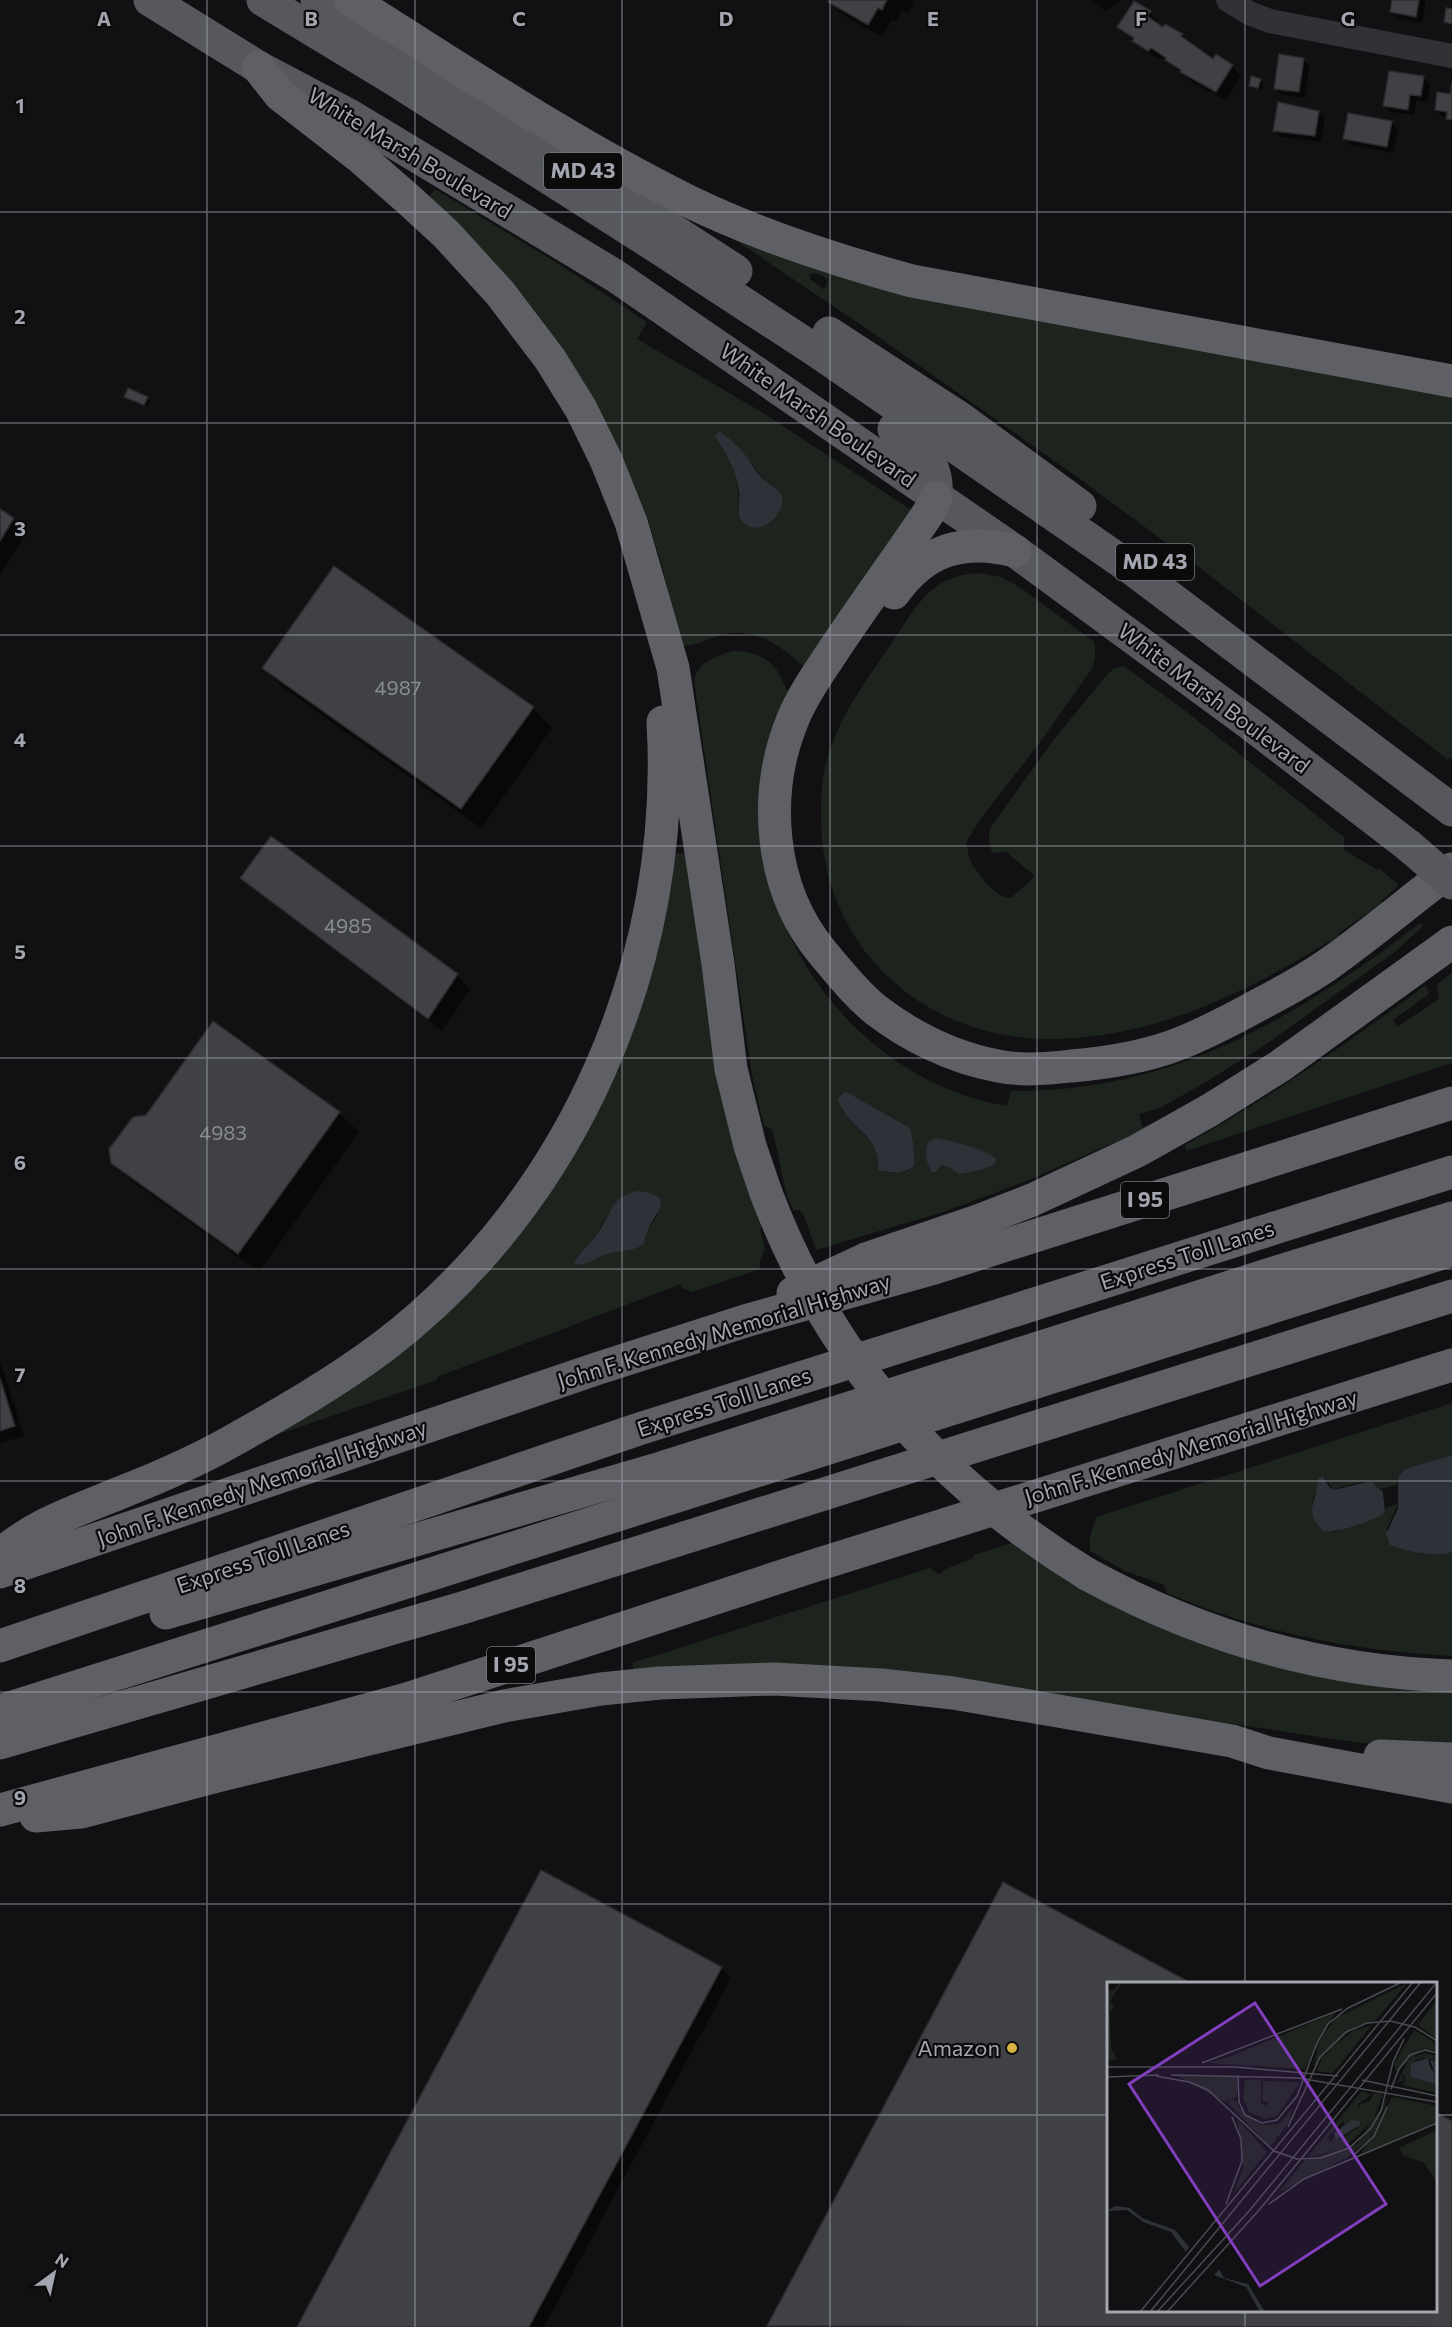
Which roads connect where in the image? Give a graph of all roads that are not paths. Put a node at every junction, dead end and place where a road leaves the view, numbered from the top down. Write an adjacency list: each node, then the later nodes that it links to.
1 (150, 0): 8 (highway, White Marsh Boulevard)
2 (252, 0): 10 (highway)
3 (262, 0): 14 (highway)
4 (316, 0): 13 (highway, MD 43)
5 (351, 0): 9 (highway)
6 (1228, 0): 7 (street)
7 (1452, 56)
8 (258, 67): 10 (highway, White Marsh Boulevard); 12 (highway)
9 (1452, 381)
10 (936, 497): 11 (highway, White Marsh Boulevard); 18 (highway)
11 (1015, 551): 16 (highway, White Marsh Boulevard, bridge); 18 (highway)
12 (657, 615): 26 (highway); 30 (highway, bridge)
13 (1452, 796)
14 (1452, 810)
15 (1452, 869): 18 (highway)
16 (1452, 883)
17 (1452, 942): 24 (highway)
18 (848, 981)
19 (1452, 1104): 24 (highway, John F. Kennedy Memorial Highway / I 95)
20 (1452, 1172): 28 (highway, Express Toll Lanes)
21 (1452, 1218): 29 (highway)
22 (1452, 1250): 31 (highway)
23 (1452, 1296): 33 (highway)
24 (745, 1321): 27 (highway, John F. Kennedy Memorial Highway / I 95)
25 (1452, 1365): 36 (highway, John F. Kennedy Memorial Highway / I 95)
26 (0, 1556)
27 (0, 1572)
28 (0, 1646)
29 (0, 1661)
30 (1452, 1676)
31 (0, 1711)
32 (1232, 1741): 34 (highway); 35 (highway); 36 (highway)
33 (0, 1743)
34 (1452, 1759)
35 (1452, 1787)
36 (0, 1812)

